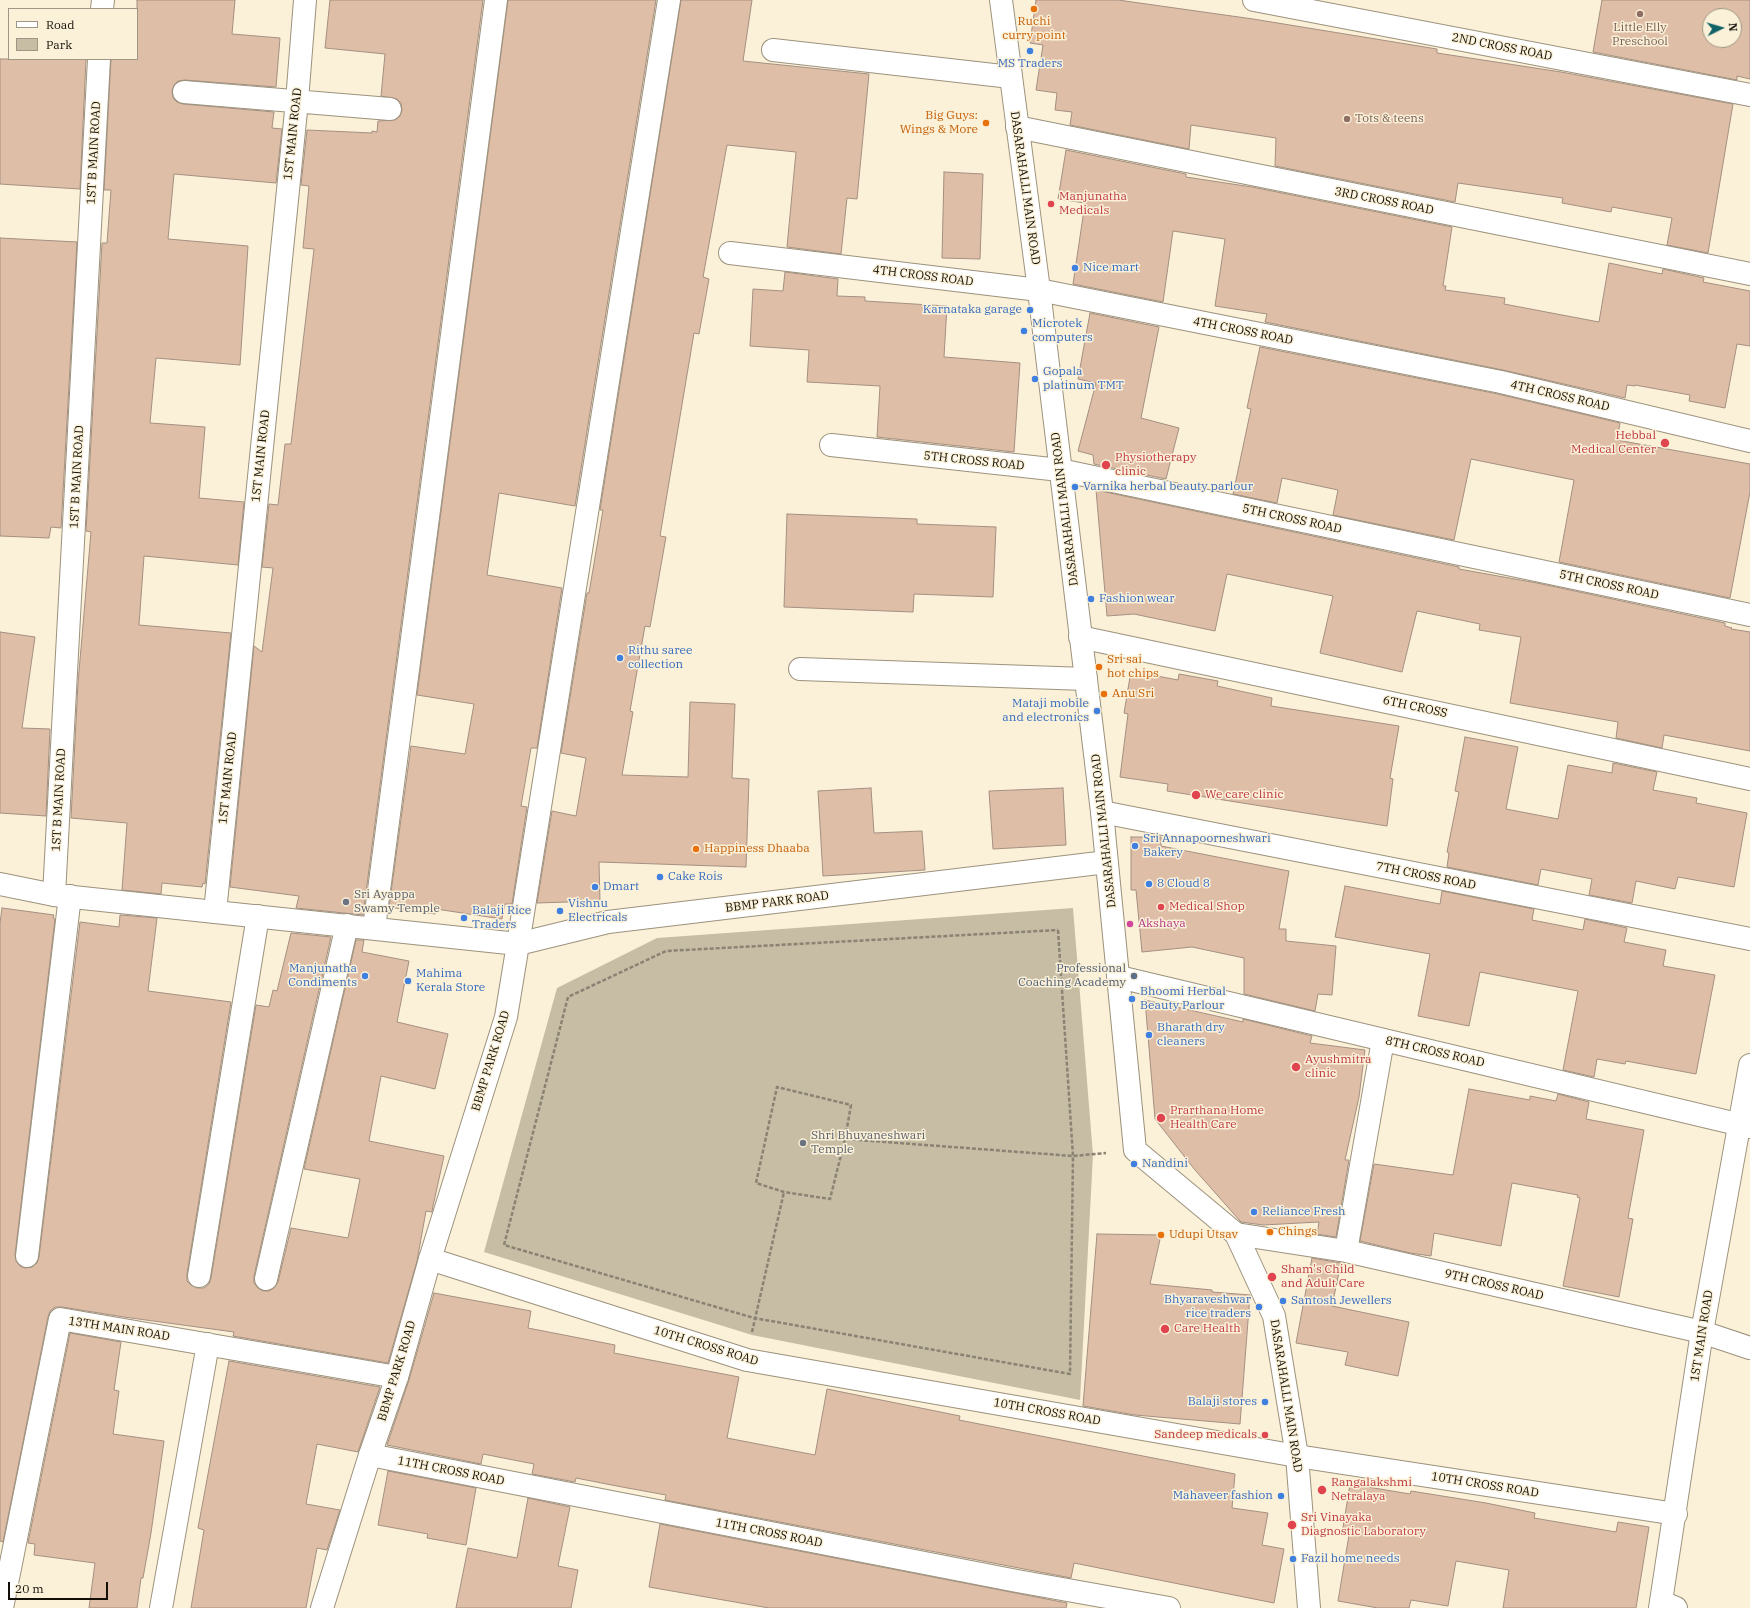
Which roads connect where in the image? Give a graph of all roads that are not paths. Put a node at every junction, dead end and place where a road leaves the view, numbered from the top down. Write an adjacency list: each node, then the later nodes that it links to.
1 (305, 0): 11 (street, 1ST MAIN ROAD)
2 (496, 0): 32 (street)
3 (670, 0): 34 (street)
4 (1001, 0): 8 (street, DASARAHALLI MAIN ROAD)
5 (1254, 0): 10 (street, 2ND CROSS ROAD)
6 (773, 50): 8 (street)
7 (99, 60): 28 (street, 1ST B MAIN ROAD)
8 (1011, 77): 13 (street, DASARAHALLI MAIN ROAD)
9 (184, 92): 11 (street)
10 (1750, 95)
11 (297, 101): 12 (street); 29 (street, 1ST MAIN ROAD)
12 (390, 109)
13 (1017, 127): 15 (street, 3RD CROSS ROAD); 16 (street, DASARAHALLI MAIN ROAD)
14 (730, 253): 16 (street, 4TH CROSS ROAD)
15 (1750, 274)
16 (1039, 290): 17 (street, 4TH CROSS ROAD); 19 (street, DASARAHALLI MAIN ROAD)
17 (1750, 440)
18 (831, 445): 19 (street, 5TH CROSS ROAD)
19 (1060, 470): 20 (street, 5TH CROSS ROAD); 21 (street, DASARAHALLI MAIN ROAD)
20 (1750, 614)
21 (1080, 637): 23 (street, DASARAHALLI MAIN ROAD); 24 (street, 6TH CROSS)
22 (800, 669): 23 (street)
23 (1086, 679): 25 (street, DASARAHALLI MAIN ROAD)
24 (1750, 779)
25 (1102, 812): 26 (street, DASARAHALLI MAIN ROAD); 33 (street, 7TH CROSS ROAD)
26 (1107, 862): 34 (street, BBMP PARK ROAD); 35 (street, DASARAHALLI MAIN ROAD)
27 (0, 884): 28 (street)
28 (62, 896): 29 (street); 41 (street, 1ST B MAIN ROAD)
29 (215, 912): 30 (street)
30 (258, 916): 31 (street); 43 (street)
31 (347, 925): 32 (street); 44 (street)
32 (374, 928): 34 (street)
33 (1750, 939)
34 (518, 944): 42 (street, BBMP PARK ROAD)
35 (1119, 977): 36 (street, 8TH CROSS ROAD); 39 (street, DASARAHALLI MAIN ROAD)
36 (1383, 1040): 38 (street, 8TH CROSS ROAD); 40 (street)
37 (1750, 1065): 38 (street, 1ST MAIN ROAD)
38 (1745, 1126): 45 (street, 1ST MAIN ROAD)
39 (1236, 1234): 40 (street, 9TH CROSS ROAD); 50 (street, DASARAHALLI MAIN ROAD)
40 (1346, 1251): 45 (street, 9TH CROSS ROAD)
41 (27, 1256)
42 (430, 1259): 48 (street, BBMP PARK ROAD); 50 (street, 10TH CROSS ROAD)
43 (199, 1276)
44 (266, 1279)
45 (1702, 1332): 47 (street, 9TH CROSS ROAD); 51 (street, 1ST MAIN ROAD)
46 (208, 1344): 48 (street, 13TH MAIN ROAD); 53 (street, 13TH MAIN ROAD); 54 (street)
47 (1750, 1348)
48 (397, 1376): 49 (street, BBMP PARK ROAD)
49 (370, 1455): 55 (street, BBMP PARK ROAD); 56 (street, 11TH CROSS ROAD)
50 (1297, 1456): 51 (street, 10TH CROSS ROAD); 57 (street, DASARAHALLI MAIN ROAD)
51 (1676, 1514): 52 (street, 1ST MAIN ROAD)
52 (1666, 1606)
53 (2, 1608)
54 (161, 1608)
55 (323, 1608)
56 (1169, 1608)
57 (1309, 1608)

